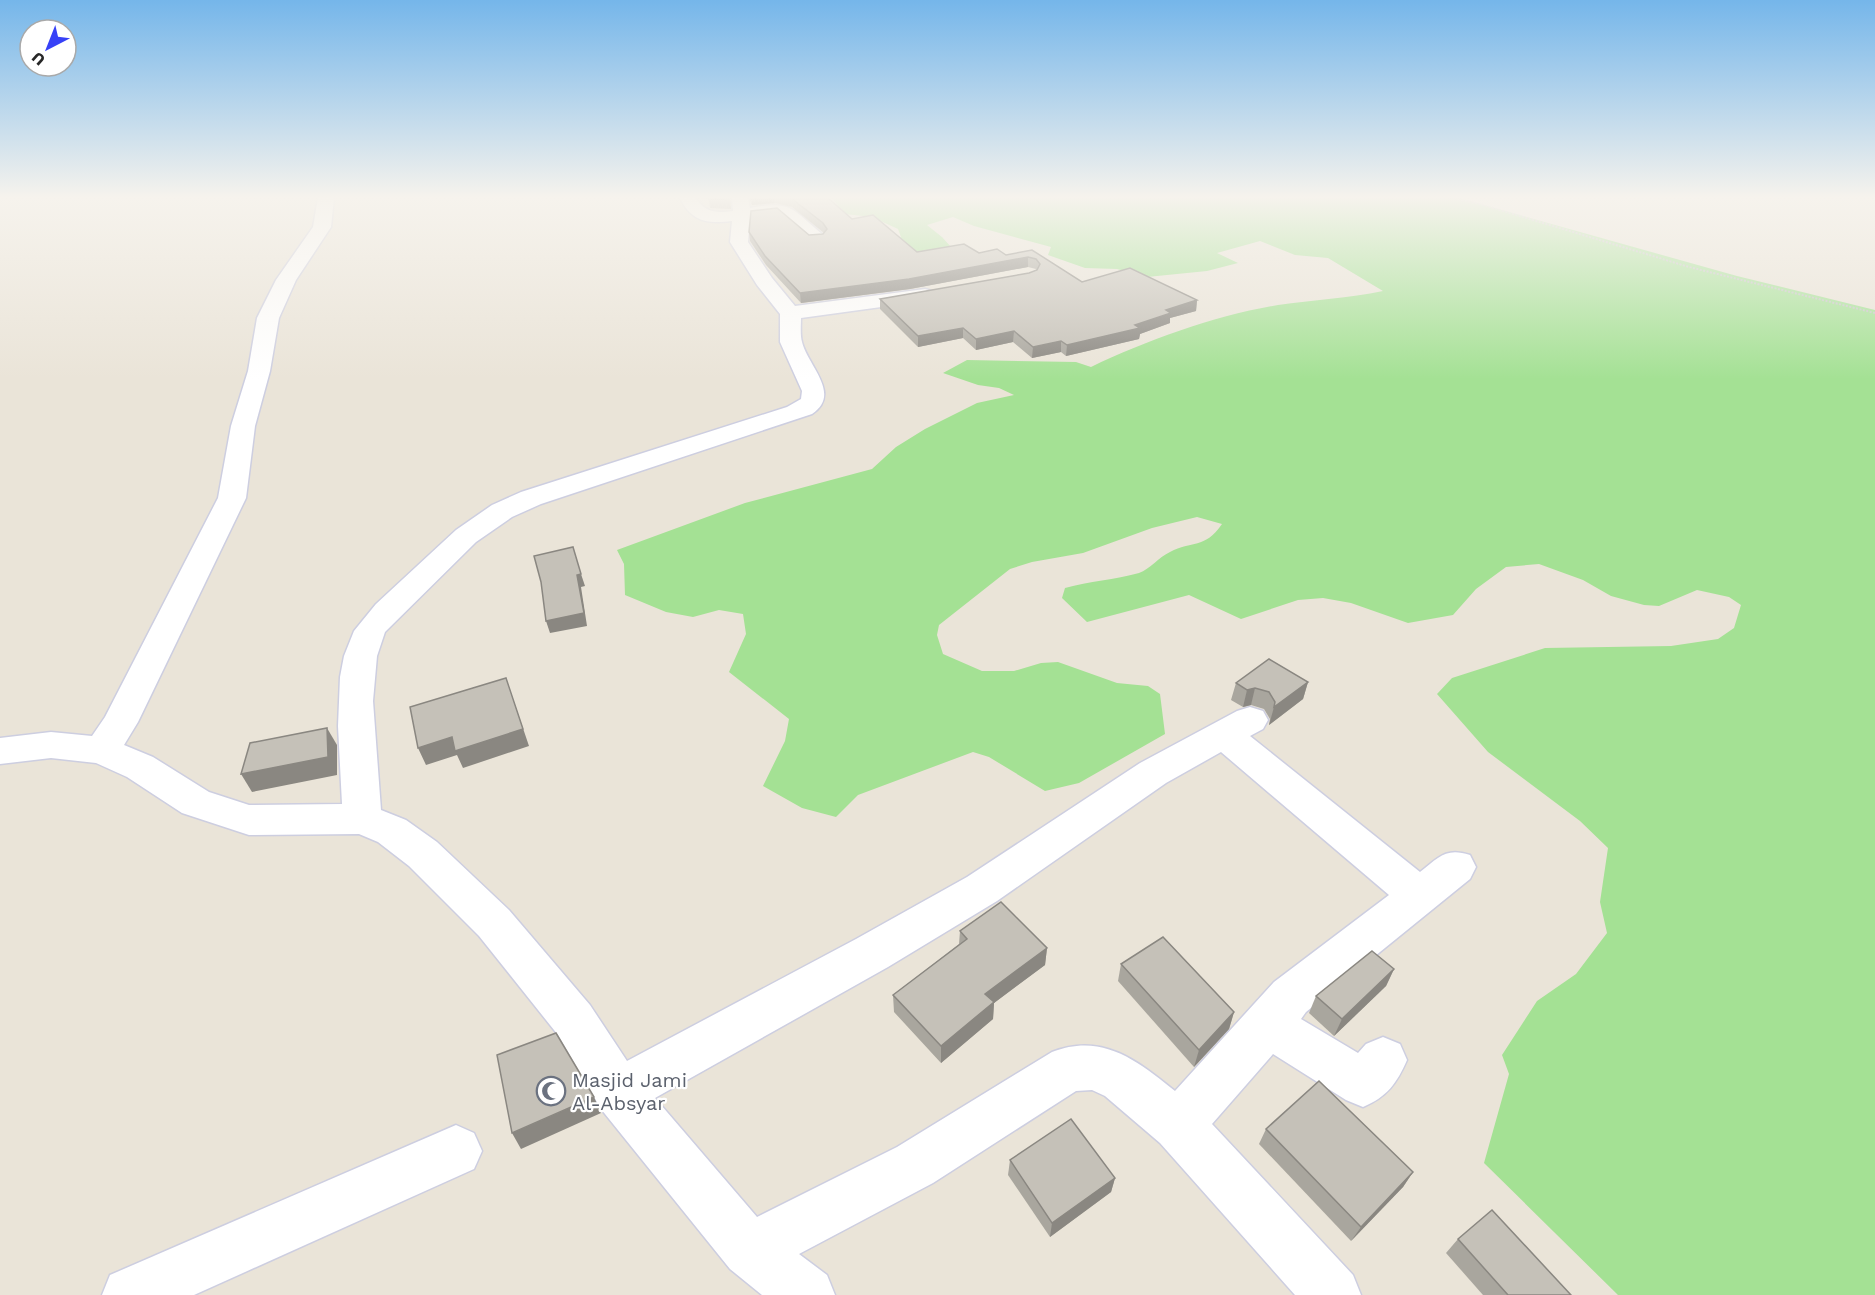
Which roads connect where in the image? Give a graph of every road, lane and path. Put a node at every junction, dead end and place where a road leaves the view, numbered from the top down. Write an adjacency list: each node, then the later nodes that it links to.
1 (301, 258): 7 (street)
2 (750, 258): 5 (street)
3 (1661, 258): 6 (path)
4 (945, 291): 5 (street)
5 (790, 313): 9 (street)
6 (1875, 313)
7 (102, 750): 8 (street); 9 (street)
8 (0, 752)
9 (362, 819): 14 (street)
10 (1456, 867): 11 (street)
11 (1420, 896): 12 (street); 14 (street)
12 (1268, 1025): 13 (street); 15 (street)
13 (1383, 1060)
14 (618, 1092): 17 (street)
15 (1178, 1125): 17 (street); 20 (street)
16 (456, 1151): 18 (street)
17 (749, 1250): 19 (street)
18 (130, 1295)
19 (807, 1295)
20 (1333, 1295)

